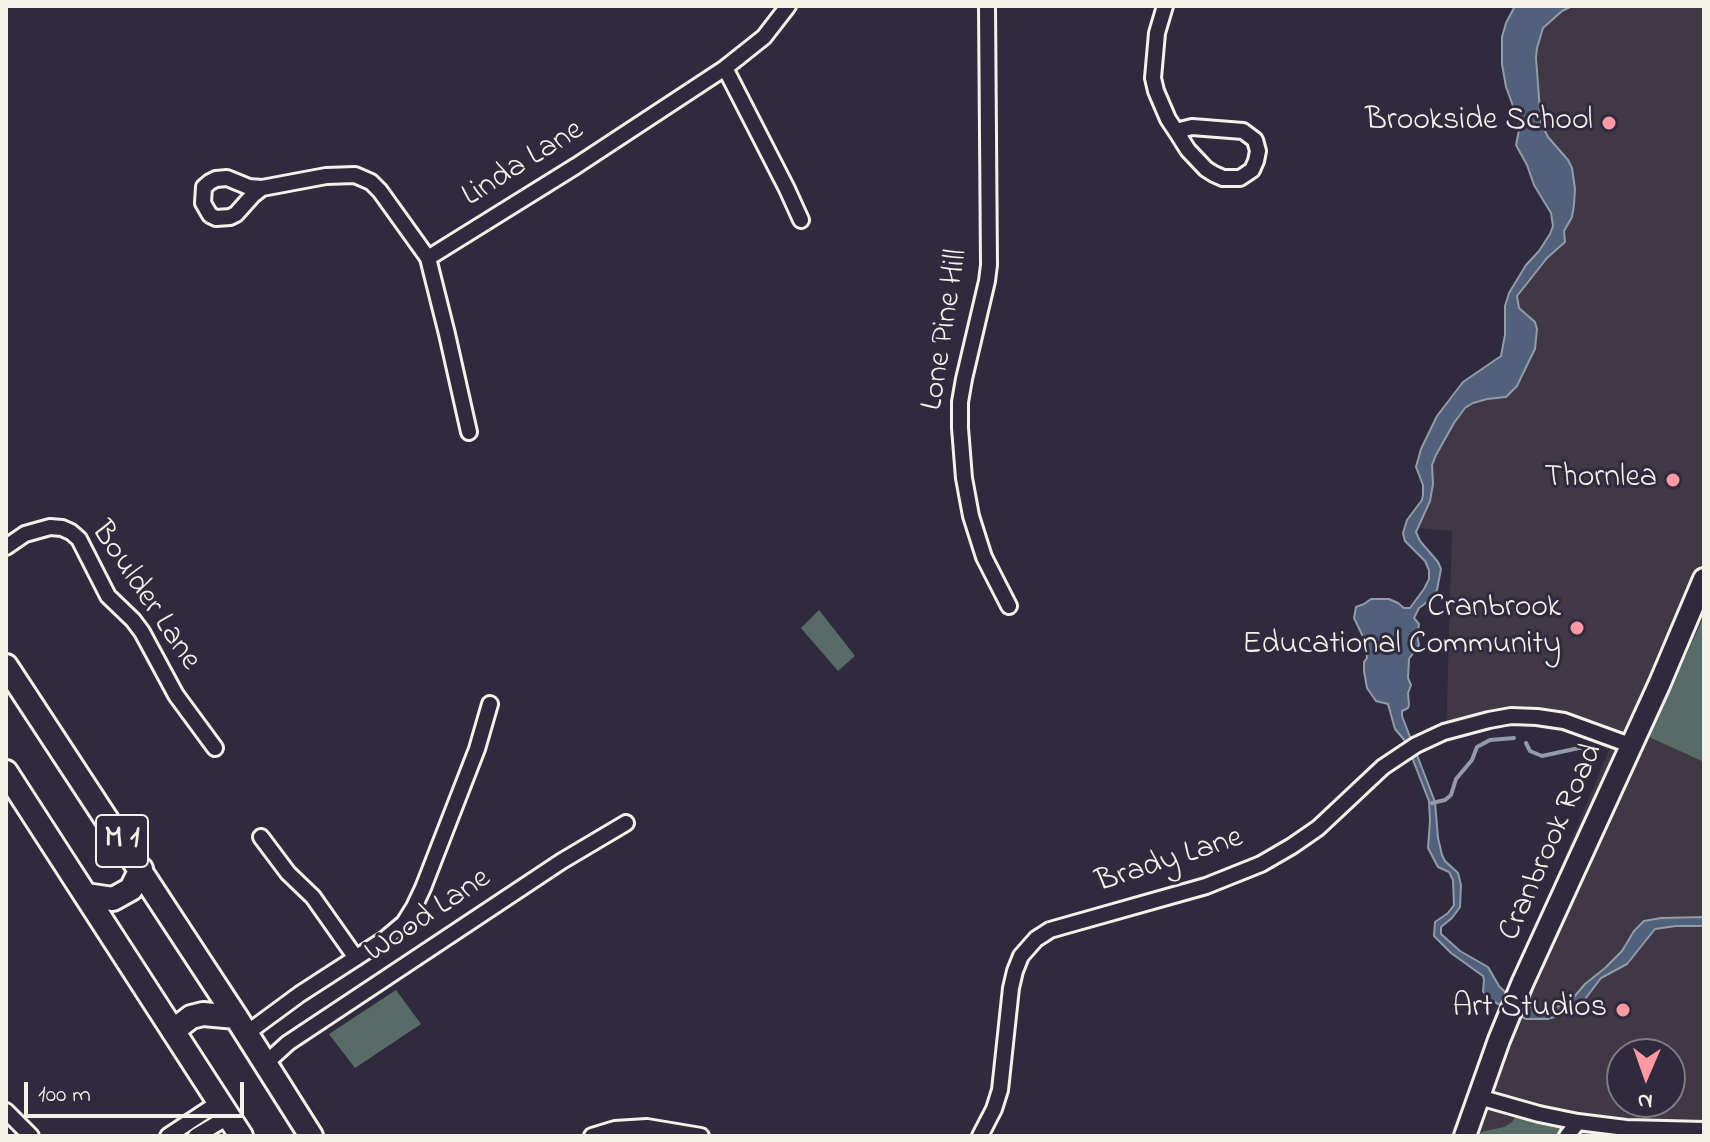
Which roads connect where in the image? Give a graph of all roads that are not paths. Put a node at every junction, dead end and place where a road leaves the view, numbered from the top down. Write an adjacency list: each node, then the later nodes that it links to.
1 (788, 6): 4 (street, Linda Lane)
2 (987, 6): 12 (street, Lone Pine Hill)
3 (1165, 6): 5 (street)
4 (725, 68): 7 (street); 8 (street, Linda Lane)
5 (1176, 131): 5 (street)
6 (262, 188): 8 (street)
7 (801, 220)
8 (428, 258): 9 (street)
9 (469, 432)
10 (6, 547): 16 (street, Boulder Lane)
11 (1704, 579): 15 (street, Cranbrook Road)
12 (1009, 606)
13 (6, 666): 20 (main road, M 1)
14 (490, 704): 22 (street)
15 (1630, 745): 26 (street, Cranbrook Road); 38 (street, Brady Lane)
16 (215, 748)
17 (6, 772): 21 (main road, M 1)
18 (626, 823): 25 (street, Wood Lane)
19 (261, 837): 22 (street)
20 (141, 869): 21 (main road); 23 (main road, M 1)
21 (86, 895): 24 (main road, M 1)
22 (356, 958): 23 (street)
23 (242, 1025): 24 (main road); 25 (main road, M 1)
24 (173, 1031): 27 (main road, M 1)
25 (266, 1063): 35 (main road, M 1)
26 (1479, 1097): 29 (street); 39 (street, Cranbrook Road)
27 (223, 1110): 32 (street); 33 (street); 34 (main road, M 1)
28 (6, 1111): 31 (street)
29 (1578, 1122): 30 (street); 40 (street)
30 (1704, 1130)
31 (31, 1136)
32 (168, 1136)
33 (196, 1136)
34 (241, 1136)
35 (311, 1136)
36 (592, 1136): 37 (street)
37 (701, 1136)
38 (980, 1136)
39 (1465, 1136)
40 (1567, 1136)

